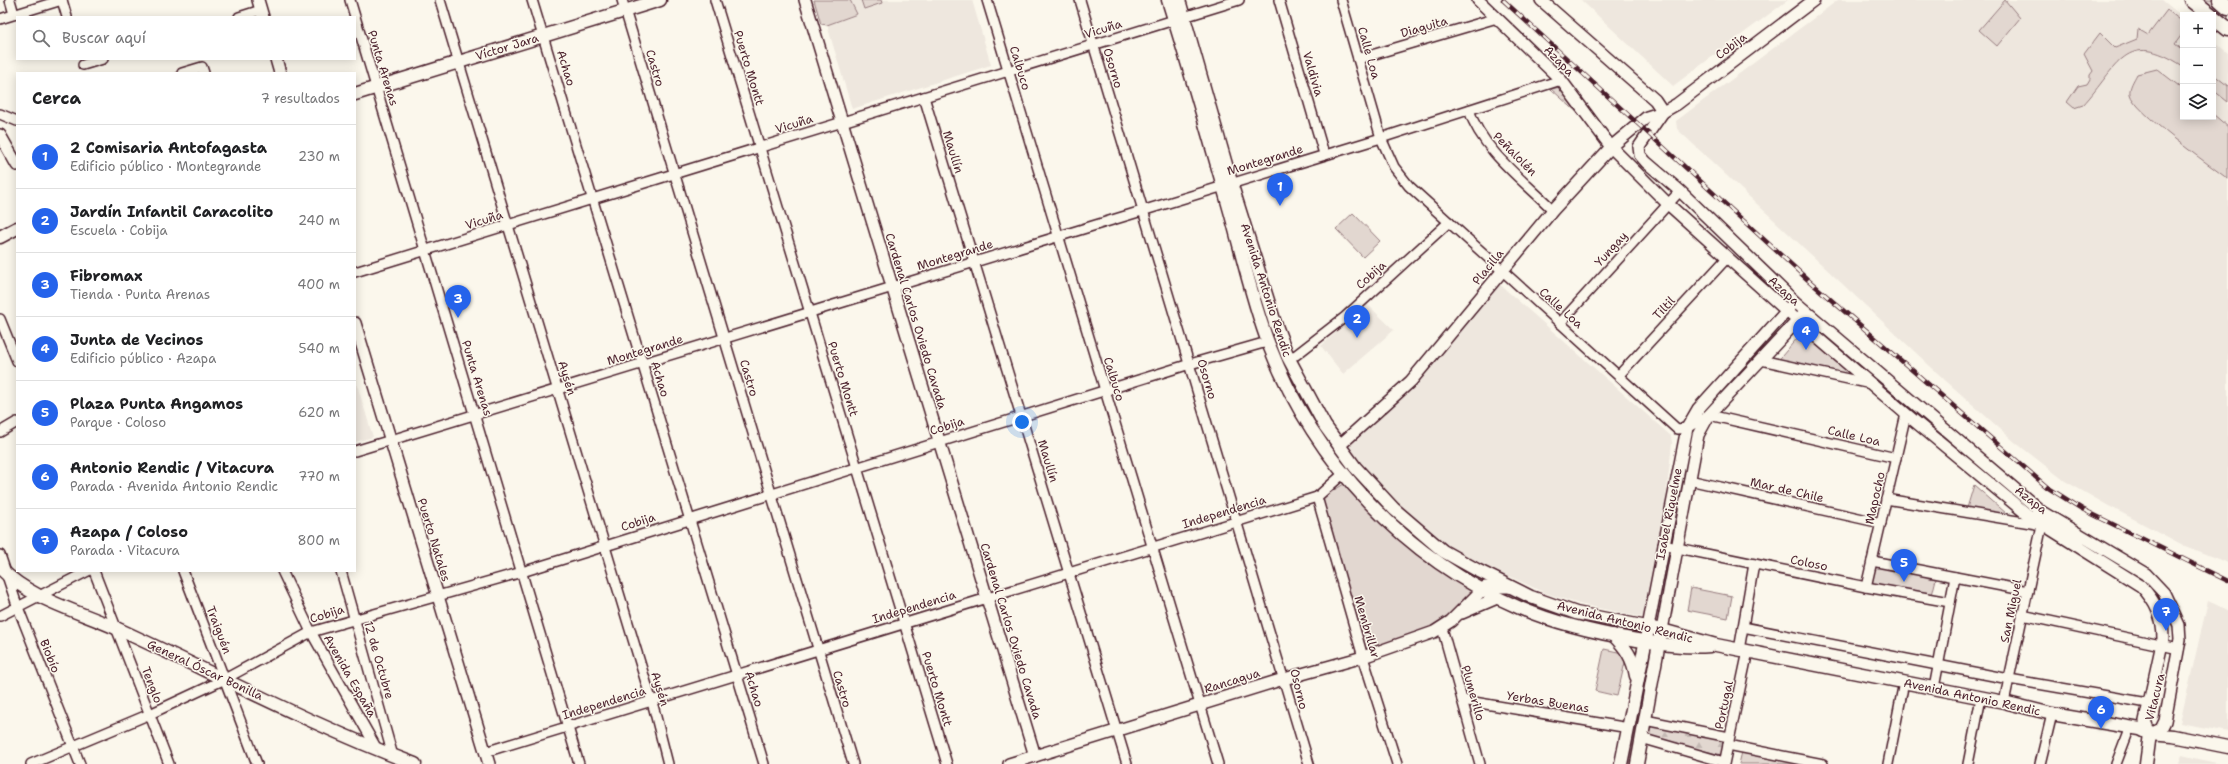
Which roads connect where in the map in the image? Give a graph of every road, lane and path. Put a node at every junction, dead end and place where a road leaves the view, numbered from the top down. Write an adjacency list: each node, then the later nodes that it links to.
1 (10, 0): 25 (street)
2 (62, 0): 25 (street); 26 (street)
3 (350, 0): 28 (street, Punta Arenas)
4 (440, 0): 40 (street, Aysén)
5 (532, 0): 35 (street, Achao)
6 (660, 0): 21 (main road, Víctor Jara)
7 (715, 0): 57 (street, Puerto Montt)
8 (805, 0): 54 (street, Cardenal Carlos Oviedo Cavada)
9 (987, 0): 42 (street, Calbuco)
10 (1080, 0): 36 (street, Osorno)
11 (1168, 0): 29 (main road, Avenida Antonio Rendic)
12 (1179, 0): 29 (main road, Avenida Antonio Rendic)
13 (1240, 0): 29 (street, Vicuña)
14 (1279, 0): 59 (street, Valdivia)
15 (1341, 0): 37 (street, Calle Loa)
16 (1478, 0): 30 (street, Azapa)
17 (1541, 0): 51 (street)
18 (1814, 0): 51 (street, Cobija)
19 (2192, 0): 24 (main road)
20 (2220, 0): 22 (main road)
21 (623, 5): 35 (main road, Víctor Jara); 61 (street, Castro)
22 (2228, 7)
23 (261, 9): 27 (street)
24 (2206, 12)
25 (14, 14): 31 (street)
26 (67, 16)
27 (242, 16)
28 (355, 16)
29 (1179, 18): 36 (street, Vicuña); 62 (main road, Avenida Antonio Rendic)
30 (1497, 18): 37 (street, Diaguita); 46 (street, Azapa)
31 (0, 19)
32 (356, 19): 47 (street, Punta Arenas)
33 (2216, 19): 34 (main road)
34 (2228, 29)
35 (543, 36): 40 (main road, Víctor Jara); 64 (street, Achao)
36 (1094, 45): 42 (street, Vicuña); 66 (street, Osorno)
37 (1358, 59): 56 (street, Calle Loa)
38 (100, 60): 41 (street)
39 (276, 60): 45 (street)
40 (458, 62): 47 (main road, Víctor Jara); 69 (street, Aysén)
41 (83, 66)
42 (1008, 71): 49 (street, Vicuña); 72 (street, Calbuco)
43 (185, 72): 44 (street)
44 (204, 72)
45 (280, 72)
46 (1561, 80): 50 (street, Montegrande); 58 (street, Azapa)
47 (377, 87): 48 (main road, Víctor Jara); 73 (street, Punta Arenas)
48 (356, 94)
49 (924, 97): 54 (street, Vicuña); 75 (street, Maullín)
50 (1469, 110): 56 (street, Montegrande); 67 (street, Peñalolén)
51 (1663, 112): 58 (street, Placilla); 63 (street, Azapa)
52 (0, 114): 53 (street)
53 (16, 122)
54 (842, 122): 57 (street, Vicuña); 78 (street, Cardenal Carlos Oviedo Cavada)
55 (0, 135): 60 (street)
56 (1381, 138): 59 (street, Montegrande); 68 (street, Calle Loa)
57 (760, 147): 61 (street, Vicuña); 81 (street, Puerto Montt)
58 (1611, 147): 65 (street, Azapa); 67 (street, Placilla)
59 (1324, 154): 62 (street, Montegrande)
60 (16, 163)
61 (674, 174): 64 (street, Vicuña); 87 (street, Castro)
62 (1227, 184): 66 (street, Montegrande); 88 (main road, Avenida Antonio Rendic); 89 (main road, Avenida Antonio Rendic)
63 (1680, 191): 65 (street, Yungay); 79 (street, Azapa)
64 (593, 199): 69 (street, Vicuña); 92 (street, Achao)
65 (1668, 204): 74 (street, Azapa); 85 (street, Yungay)
66 (1143, 209): 72 (street, Montegrande); 93 (street, Osorno)
67 (1553, 210): 76 (street, Placilla)
68 (1449, 222): 76 (street, Calle Loa); 89 (street, Cobija)
69 (508, 225): 73 (street, Vicuña); 96 (street, Aysén)
70 (16, 228): 71 (main road)
71 (2, 233)
72 (1058, 236): 75 (street, Montegrande); 97 (street, Calbuco)
73 (426, 250): 77 (street, Vicuña); 99 (street, Punta Arenas)
74 (1727, 258): 80 (street, Azapa); 94 (street, Tiltil)
75 (974, 261): 78 (street, Montegrande); 101 (street, Maullín)
76 (1502, 270): 85 (street, Calle Loa); 107 (street, Placilla)
77 (356, 272)
78 (892, 287): 81 (street, Montegrande); 106 (street, Cardenal Carlos Oviedo Cavada)
79 (1795, 302): 80 (street, Isabel Riquelme); 82 (street, Azapa)
80 (1787, 311): 84 (street, Azapa); 103 (street, Isabel Riquelme)
81 (810, 312): 87 (street, Montegrande); 110 (street, Puerto Montt)
82 (1806, 312): 84 (street, Isabel Riquelme); 145 (street, Azapa)
83 (0, 319): 90 (street)
84 (1798, 320): 91 (street, Isabel Riquelme); 95 (street, Azapa)
85 (1560, 323): 94 (street, Calle Loa)
86 (356, 326): 105 (street, Puerto Natales)
87 (724, 338): 92 (street, Montegrande); 113 (street, Castro)
88 (1267, 342): 93 (street, Cobija); 111 (main road, Avenida Antonio Rendic)
89 (1288, 358): 107 (main road, Avenida Antonio Rendic)
90 (16, 359)
91 (1761, 360): 95 (street); 100 (street, Isabel Riquelme)
92 (642, 363): 96 (street, Montegrande); 116 (street, Achao)
93 (1190, 364): 97 (street, Cobija); 117 (street, Osorno)
94 (1619, 375): 103 (street, Calle Loa)
95 (1872, 385): 98 (street, Azapa)
96 (557, 390): 99 (street, Montegrande); 121 (street, Aysén)
97 (1105, 390): 101 (street, Cobija); 122 (street, Calbuco)
98 (1906, 414): 109 (street, Mapocho); 119 (street, Azapa)
99 (475, 415): 105 (street, Montegrande); 132 (street, Punta Arenas)
100 (1709, 415): 103 (street); 109 (street, Calle Loa); 112 (street, Isabel Riquelme)
101 (1021, 416): 106 (street, Cobija); 133 (street, Maullín)
102 (16, 423): 104 (street)
103 (1687, 428): 120 (street, Isabel Riquelme)
104 (0, 432)
105 (391, 441): 108 (street, Montegrande); 141 (street, Puerto Natales)
106 (939, 442): 110 (street, Cobija); 142 (street, Cardenal Carlos Oviedo Cavada)
107 (1339, 446): 136 (main road, Avenida Antonio Rendic)
108 (356, 451)
109 (1896, 458): 115 (street, Mapocho)
110 (857, 468): 113 (street, Cobija); 152 (street, Puerto Montt)
111 (1343, 474): 114 (street, Independencia); 138 (main road, Avenida Antonio Rendic)
112 (1688, 480): 118 (street, Mar de Chile); 123 (street, Isabel Riquelme)
113 (771, 495): 116 (street, Cobija); 165 (street, Castro)
114 (1317, 496): 117 (street, Independencia); 167 (street, Membrillar)
115 (1886, 499): 118 (street, Mapocho); 119 (street)
116 (690, 520): 121 (street, Cobija); 169 (street, Achao)
117 (1237, 520): 122 (street, Independencia); 170 (street, Osorno)
118 (1881, 523): 125 (street, Mapocho)
119 (2042, 525): 139 (street, San Miguel); 147 (street, Azapa)
120 (1663, 545): 123 (street, Coloso); 153 (street, Isabel Riquelme)
121 (605, 546): 132 (street, Cobija); 178 (street, Aysén)
122 (1152, 546): 133 (street, Independencia); 181 (street, Calbuco)
123 (1678, 547): 126 (street, Coloso); 157 (street, Isabel Riquelme)
124 (0, 555): 134 (street, Biobío)
125 (1872, 560): 135 (street); 137 (street, Mapocho)
126 (1754, 564): 137 (street, Coloso); 154 (street, Portugal)
127 (86, 572): 140 (street)
128 (94, 572): 155 (street, Tenglo)
129 (183, 572): 172 (street, Traiguén)
130 (282, 572): 158 (street, Avenida España)
131 (341, 572): 151 (street, 12 de Octubre)
132 (522, 572): 141 (street, Cobija); 185 (street, Punta Arenas)
133 (1069, 572): 142 (street, Independencia); 188 (street, Maullín)
134 (3, 574): 140 (main road, General Óscar Bonilla); 146 (street, Biobío)
135 (1955, 577): 139 (street); 144 (street)
136 (1512, 587): 138 (street, Avenida Antonio Rendic); 153 (main road, Avenida Antonio Rendic)
137 (1866, 587): 144 (street, Coloso)
138 (1481, 589): 143 (main road, Avenida Antonio Rendic); 148 (street, Rancagua)
139 (2028, 591): 149 (street, San Miguel)
140 (41, 596): 146 (street); 155 (main road, General Óscar Bonilla)
141 (438, 596): 151 (street, Cobija); 195 (street, Puerto Natales)
142 (987, 598): 152 (street, Independencia); 197 (street, Cardenal Carlos Oviedo Cavada)
143 (1497, 598): 148 (street, Rancagua); 159 (main road, Avenida Antonio Rendic)
144 (1950, 602): 168 (street)
145 (2171, 606): 164 (street, Vitacura)
146 (18, 608): 150 (street); 192 (street, Biobío)
147 (2159, 611): 163 (street, Vitacura)
148 (1458, 614): 156 (street, Rancagua)
149 (2022, 615): 163 (street); 171 (street, San Miguel)
150 (0, 616)
151 (355, 620): 158 (street, Cobija); 196 (street, 12 de Octubre)
152 (904, 623): 165 (street, Independencia); 210 (street, Puerto Montt)
153 (1648, 627): 157 (main road, Avenida Antonio Rendic); 160 (main road, Isabel Riquelme)
154 (1743, 627): 166 (street, Portugal); 168 (street, Avenida Antonio Rendic)
155 (117, 628): 172 (main road, General Óscar Bonilla); 182 (street, Tenglo)
156 (1442, 628): 167 (street, Rancagua); 177 (street, Plumerillo)
157 (1662, 630): 161 (main road, Isabel Riquelme); 162 (main road, Avenida Antonio Rendic)
158 (311, 632): 172 (street, Cobija); 194 (street, Avenida España)
159 (1613, 635): 160 (main road, Avenida Antonio Rendic); 173 (main road)
160 (1645, 641): 161 (main road, Avenida Antonio Rendic); 173 (main road, Isabel Riquelme)
161 (1658, 644): 162 (main road, Avenida Antonio Rendic); 184 (main road, Isabel Riquelme)
162 (1716, 645): 166 (main road, Avenida Antonio Rendic)
163 (2162, 646): 164 (street); 180 (street, Vitacura)
164 (2179, 649): 189 (street, Vitacura)
165 (818, 650): 169 (street, Independencia); 209 (street, Castro)
166 (1743, 650): 174 (main road, Avenida Antonio Rendic); 191 (street, Portugal)
167 (1363, 657): 170 (street, Rancagua); 215 (street, Membrillar)
168 (1938, 666): 171 (street, Avenida Antonio Rendic); 175 (street)
169 (737, 674): 178 (street, Independencia); 208 (street, Achao)
170 (1285, 679): 181 (street, Rancagua); 214 (street, Osorno)
171 (2009, 679): 179 (street, San Miguel); 180 (street, Avenida Antonio Rendic)
172 (223, 680): 182 (street, Cobija); 194 (main road, General Óscar Bonilla); 203 (street, Traiguén)
173 (1637, 680): 187 (main road, Isabel Riquelme)
174 (1904, 682): 175 (main road, Avenida Antonio Rendic); 220 (street)
175 (1934, 688): 176 (main road, Avenida Antonio Rendic)
176 (1981, 698): 179 (main road, Avenida Antonio Rendic); 221 (street)
177 (1462, 700): 187 (street, Yerbas Buenas); 216 (street, Plumerillo)
178 (651, 701): 185 (street, Independencia); 207 (street, Aysén)
179 (2004, 702): 183 (main road, Avenida Antonio Rendic)
180 (2148, 703): 189 (street, Vitacura)
181 (1200, 705): 188 (street, Rancagua); 213 (street, Calbuco)
182 (150, 714): 192 (street, Cobija); 202 (street, Tenglo)
183 (2052, 714): 186 (main road, Avenida Antonio Rendic); 222 (street)
184 (1645, 720): 190 (main road, Isabel Riquelme); 191 (street)
185 (568, 727): 195 (street, Independencia); 206 (street, Punta Arenas)
186 (2130, 727): 189 (main road, Avenida Antonio Rendic); 223 (street, Vitacura)
187 (1629, 728): 217 (main road, Isabel Riquelme)
188 (1117, 730): 197 (street, Rancagua); 212 (street, Maullín)
189 (2150, 734): 193 (main road, Avenida Antonio Rendic); 224 (main road)
190 (1641, 738): 199 (street); 218 (main road, Isabel Riquelme)
191 (1729, 741): 198 (street); 199 (street, Portugal)
192 (73, 746): 200 (street, Cobija); 201 (street, Biobío)
193 (2228, 747)
194 (377, 749): 196 (main road, General Óscar Bonilla)
195 (485, 752): 205 (street, Puerto Natales)
196 (393, 756): 204 (main road, General Óscar Bonilla)
197 (1036, 760): 211 (street, Rancagua)
198 (1806, 762): 219 (street)
199 (1724, 763)
200 (31, 764)
201 (80, 764)
202 (169, 764)
203 (257, 764)
204 (415, 764)
205 (489, 764)
206 (579, 764)
207 (668, 764)
208 (764, 764)
209 (853, 764)
210 (947, 764)
211 (1009, 764)
212 (1128, 764)
213 (1218, 764)
214 (1309, 764)
215 (1397, 764)
216 (1480, 764)
217 (1622, 764)
218 (1637, 764)
219 (1823, 764)
220 (1888, 764)
221 (1968, 764)
222 (2040, 764)
223 (2116, 764)
224 (2146, 764)

